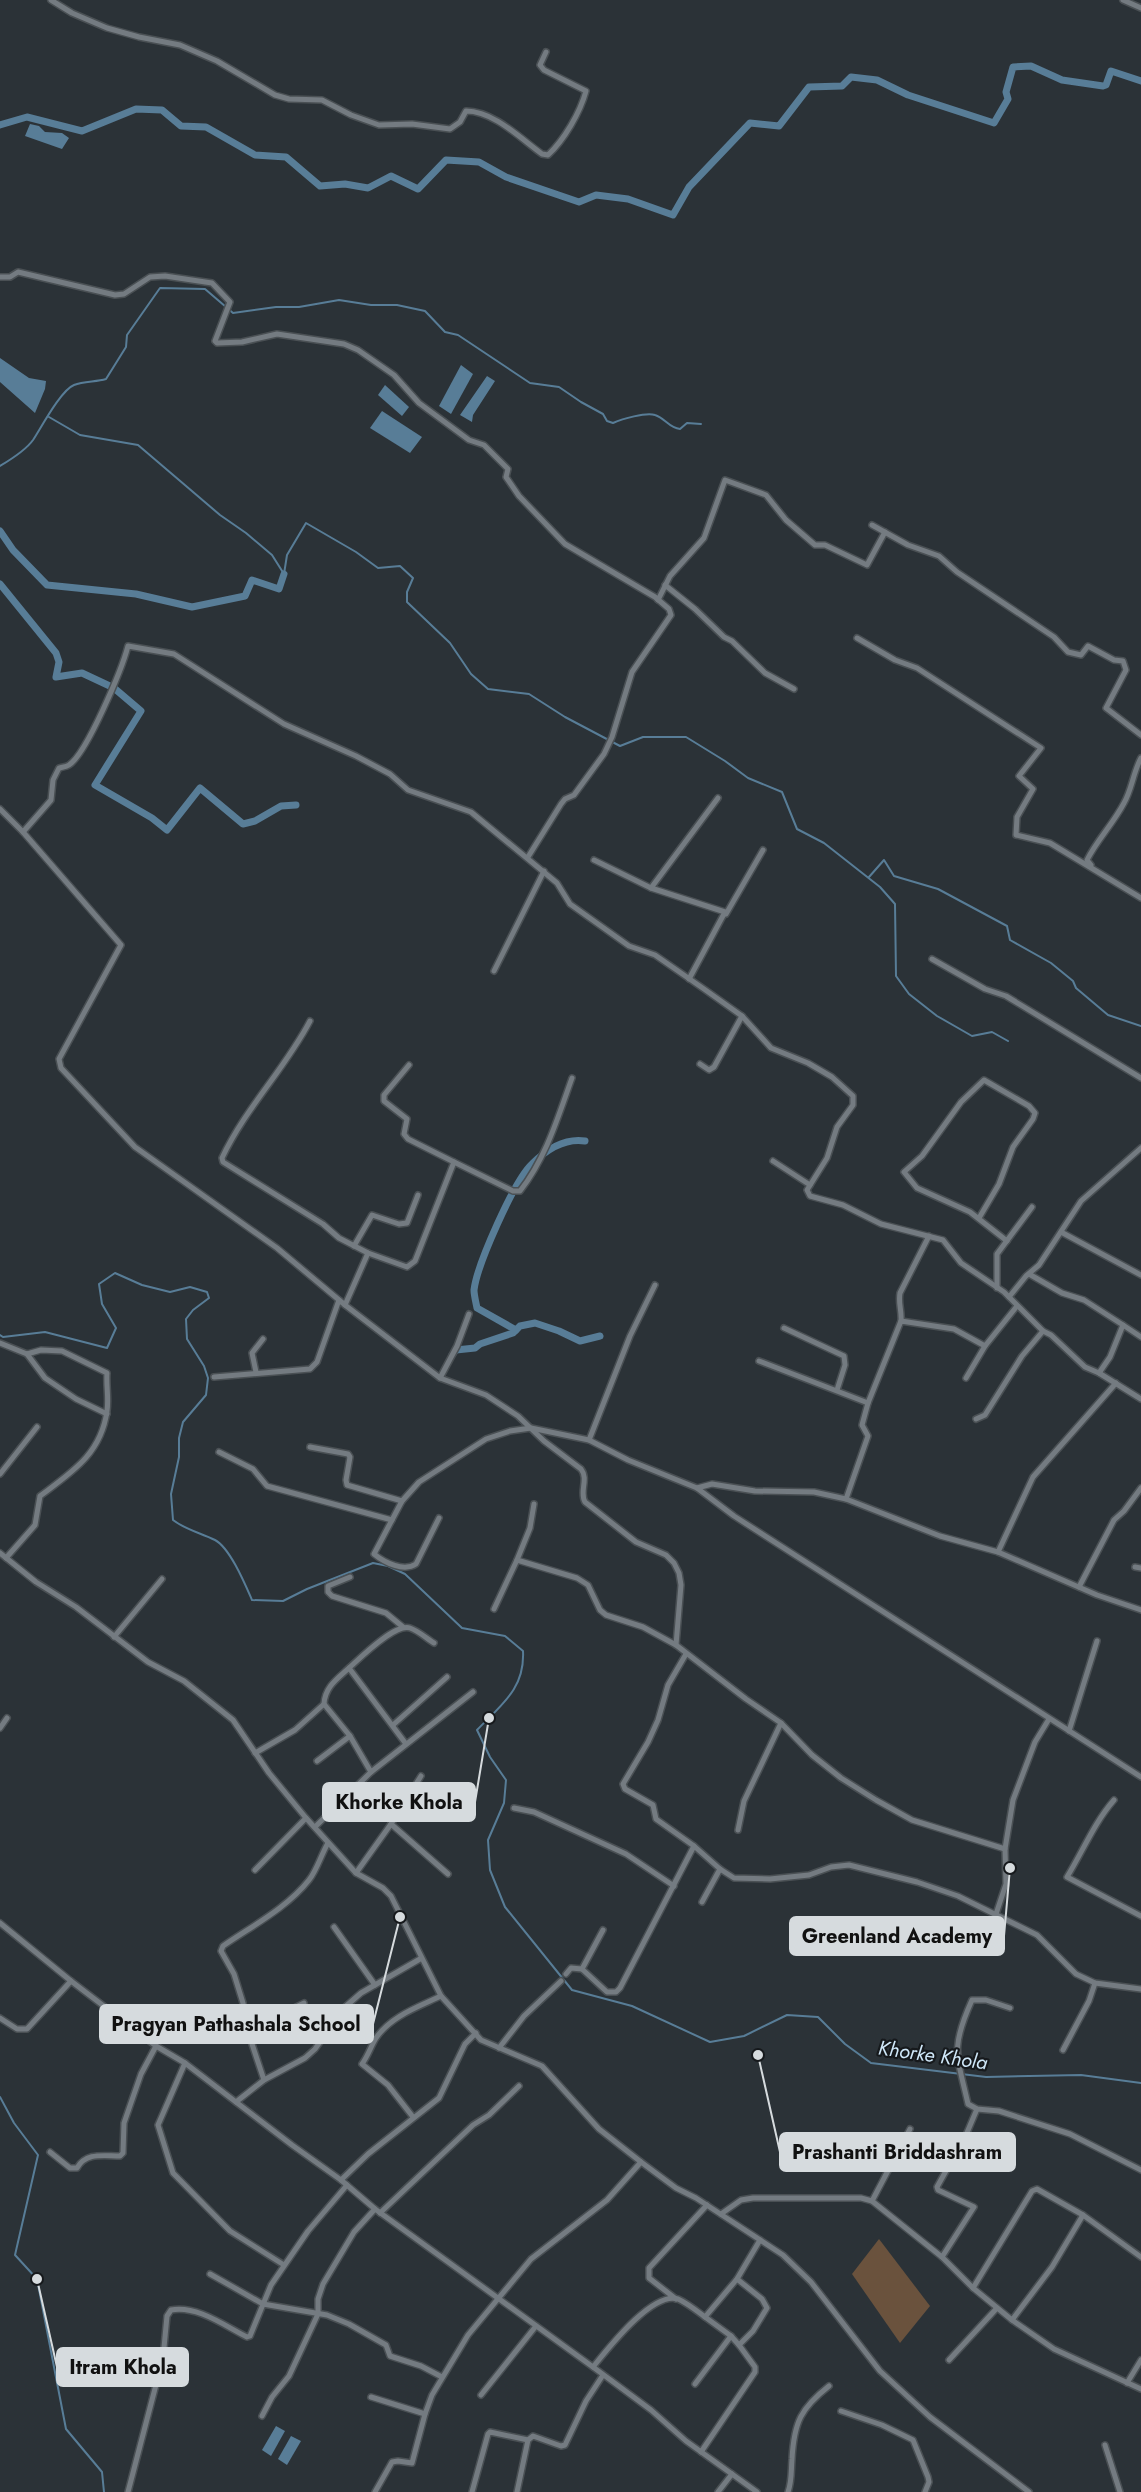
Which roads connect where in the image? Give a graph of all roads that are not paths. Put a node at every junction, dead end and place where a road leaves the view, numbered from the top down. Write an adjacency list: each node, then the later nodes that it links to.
1 (51, 0): 4 (street)
2 (1123, 0): 3 (street)
3 (1141, 8)
4 (546, 52)
5 (0, 277): 9 (street)
6 (872, 525): 7 (street)
7 (885, 532): 8 (street); 12 (street)
8 (665, 585): 9 (street); 11 (street)
9 (658, 600): 18 (street)
10 (857, 638): 20 (street)
11 (794, 689)
12 (1141, 735)
13 (1141, 758): 20 (street)
14 (718, 798): 22 (street)
15 (0, 808): 16 (street)
16 (23, 832): 18 (street); 51 (street)
17 (763, 850): 24 (street)
18 (528, 857): 21 (street)
19 (594, 860): 22 (street)
20 (1092, 866): 23 (street)
21 (544, 871): 26 (street); 27 (street)
22 (651, 888): 24 (street)
23 (1141, 898)
24 (726, 914): 27 (street)
25 (932, 959): 33 (street)
26 (494, 971)
27 (689, 979): 28 (street)
28 (742, 1016): 30 (street); 37 (street)
29 (310, 1021): 44 (street)
30 (700, 1064)
31 (409, 1065): 36 (street)
32 (572, 1078): 36 (street)
33 (1141, 1078)
34 (1141, 1148): 41 (street)
35 (773, 1161): 37 (street)
36 (454, 1162): 45 (street)
37 (810, 1185): 42 (street)
38 (418, 1195): 44 (street)
39 (1032, 1207): 43 (street)
40 (979, 1218): 40 (street); 43 (street)
41 (1061, 1232): 46 (street); 47 (street)
42 (929, 1236): 49 (street); 55 (street)
43 (1007, 1241): 49 (street)
44 (354, 1246): 45 (street)
45 (368, 1253): 52 (street)
46 (1029, 1274): 50 (street); 56 (street)
47 (1141, 1275)
48 (655, 1286): 78 (street)
49 (997, 1288): 50 (street)
50 (1009, 1297): 53 (street)
51 (339, 1300): 52 (street); 65 (street)
52 (345, 1305): 68 (street)
53 (1017, 1305): 58 (street); 62 (street)
54 (469, 1314): 68 (street)
55 (901, 1321): 62 (street); 73 (street)
56 (1123, 1325): 59 (street); 66 (street)
57 (784, 1328): 71 (street)
58 (1043, 1331): 66 (street); 75 (street)
59 (1141, 1337)
60 (263, 1338): 65 (street)
61 (0, 1343): 63 (street)
62 (985, 1346): 69 (street)
63 (27, 1353): 74 (street); 74 (street)
64 (759, 1361): 71 (street)
65 (256, 1372): 67 (street)
66 (1099, 1372): 70 (street)
67 (214, 1377)
68 (440, 1378): 77 (street)
69 (966, 1378)
70 (1116, 1383): 72 (street); 89 (street)
71 (837, 1390): 73 (street)
72 (1141, 1399)
73 (868, 1403): 84 (street)
74 (107, 1414): 91 (street)
75 (976, 1419)
76 (37, 1427): 81 (street)
77 (531, 1428): 78 (street); 85 (street); 102 (street)
78 (590, 1440): 82 (street)
79 (310, 1447): 85 (street)
80 (219, 1452): 88 (street)
81 (0, 1474)
82 (697, 1488): 84 (street); 109 (street)
83 (1141, 1488): 95 (street)
84 (846, 1499): 89 (street)
85 (402, 1502): 88 (street)
86 (534, 1504): 92 (street)
87 (439, 1518): 88 (street)
88 (392, 1521)
89 (998, 1552): 95 (street)
90 (0, 1553): 91 (street)
91 (6, 1558): 99 (street)
92 (517, 1560): 96 (street); 102 (street)
93 (350, 1577): 98 (street)
94 (162, 1579): 99 (street)
95 (1079, 1587): 97 (street)
96 (494, 1609)
97 (1141, 1610)
98 (403, 1628): 101 (street); 104 (street)
99 (114, 1637): 116 (street)
100 (1097, 1641): 113 (street)
101 (434, 1643)
102 (676, 1645): 103 (street)
103 (686, 1654): 110 (street); 128 (street)
104 (349, 1668): 107 (street); 111 (street)
105 (447, 1677): 111 (street)
106 (473, 1692): 115 (street)
107 (324, 1704): 114 (street); 116 (street)
108 (7, 1718): 112 (street)
109 (1049, 1719): 113 (street); 129 (street)
110 (781, 1723): 126 (street); 129 (street)
111 (393, 1725): 115 (street)
112 (0, 1728)
113 (1069, 1731): 120 (street)
114 (350, 1736): 117 (street); 118 (street)
115 (406, 1744): 118 (street)
116 (255, 1753): 123 (street)
117 (317, 1761)
118 (371, 1772): 125 (street)
119 (421, 1776): 124 (street)
120 (1141, 1777)
121 (1114, 1800): 137 (street)
122 (514, 1808): 134 (street)
123 (306, 1818): 125 (street); 131 (street)
124 (391, 1824): 132 (street); 133 (street)
125 (315, 1827): 127 (street)
126 (738, 1830)
127 (328, 1843): 132 (street); 153 (street)
128 (694, 1846): 130 (street); 134 (street)
129 (1005, 1849): 136 (street)
130 (720, 1869): 135 (street); 136 (street)
131 (255, 1870)
132 (356, 1873): 141 (street)
133 (448, 1874)
134 (674, 1886): 142 (street)
135 (702, 1902)
136 (996, 1914): 146 (street)
137 (1141, 1916)
138 (0, 1923): 144 (street)
139 (334, 1927): 147 (street)
140 (603, 1930): 142 (street)
141 (420, 1959): 147 (street); 149 (street)
142 (582, 1969): 143 (street)
143 (566, 1974)
144 (71, 1981): 152 (street); 155 (street)
145 (561, 1981): 156 (street)
146 (1095, 1983): 148 (street); 157 (street)
147 (375, 1985): 159 (street)
148 (1141, 1989)
149 (441, 1996): 154 (street); 163 (street)
150 (304, 2003): 153 (street)
151 (1010, 2008): 162 (street)
152 (0, 2018)
153 (248, 2031): 159 (street)
154 (476, 2033): 156 (street); 163 (street)
155 (156, 2046): 158 (street); 165 (street)
156 (499, 2048): 166 (street)
157 (1063, 2050)
158 (185, 2063): 161 (street); 178 (street)
159 (264, 2080): 161 (street)
160 (519, 2086): 172 (street)
161 (236, 2102): 168 (street)
162 (977, 2109): 167 (street); 176 (street)
163 (413, 2117): 168 (street)
164 (910, 2129): 170 (street)
165 (50, 2152)
166 (640, 2162): 171 (street); 182 (street)
167 (1141, 2170)
168 (341, 2180): 169 (street)
169 (347, 2185): 172 (street); 178 (street)
170 (872, 2201): 173 (street); 176 (street)
171 (707, 2205): 173 (street); 183 (street)
172 (378, 2211): 182 (street); 186 (street)
173 (721, 2214): 175 (street)
174 (1083, 2215): 177 (street); 181 (street); 188 (street)
175 (760, 2240): 180 (street); 218 (street)
176 (942, 2257): 181 (street)
177 (1141, 2257)
178 (284, 2265): 184 (street)
179 (210, 2274): 184 (street)
180 (737, 2279): 187 (street); 191 (street)
181 (973, 2288): 185 (street)
182 (498, 2298): 189 (street); 196 (street)
183 (676, 2299): 187 (street); 194 (street)
184 (263, 2304): 186 (street); 210 (street)
185 (998, 2308): 188 (street); 192 (street)
186 (318, 2314): 196 (street); 205 (street)
187 (705, 2317): 190 (street)
188 (1012, 2320): 197 (street)
189 (536, 2326): 194 (street); 201 (street)
190 (731, 2336): 191 (street); 198 (street)
191 (739, 2345): 208 (street)
192 (949, 2360)
193 (1141, 2360): 197 (street)
194 (593, 2367): 195 (street)
195 (603, 2375): 206 (street); 208 (street)
196 (442, 2377): 204 (street)
197 (1127, 2383): 200 (street)
198 (695, 2384)
199 (829, 2386): 216 (street)
200 (1141, 2389)
201 (482, 2395)
202 (371, 2397): 204 (street)
203 (841, 2411): 217 (street)
204 (425, 2414): 211 (street)
205 (262, 2416)
206 (528, 2440): 212 (street); 213 (street)
207 (1105, 2445): 219 (street)
208 (701, 2452): 209 (street)
209 (732, 2474): 214 (street); 215 (street)
210 (128, 2492)
211 (375, 2492)
212 (472, 2492)
213 (517, 2492)
214 (718, 2492)
215 (756, 2492)
216 (788, 2492)
217 (925, 2492)
218 (1029, 2492)
219 (1119, 2492)

